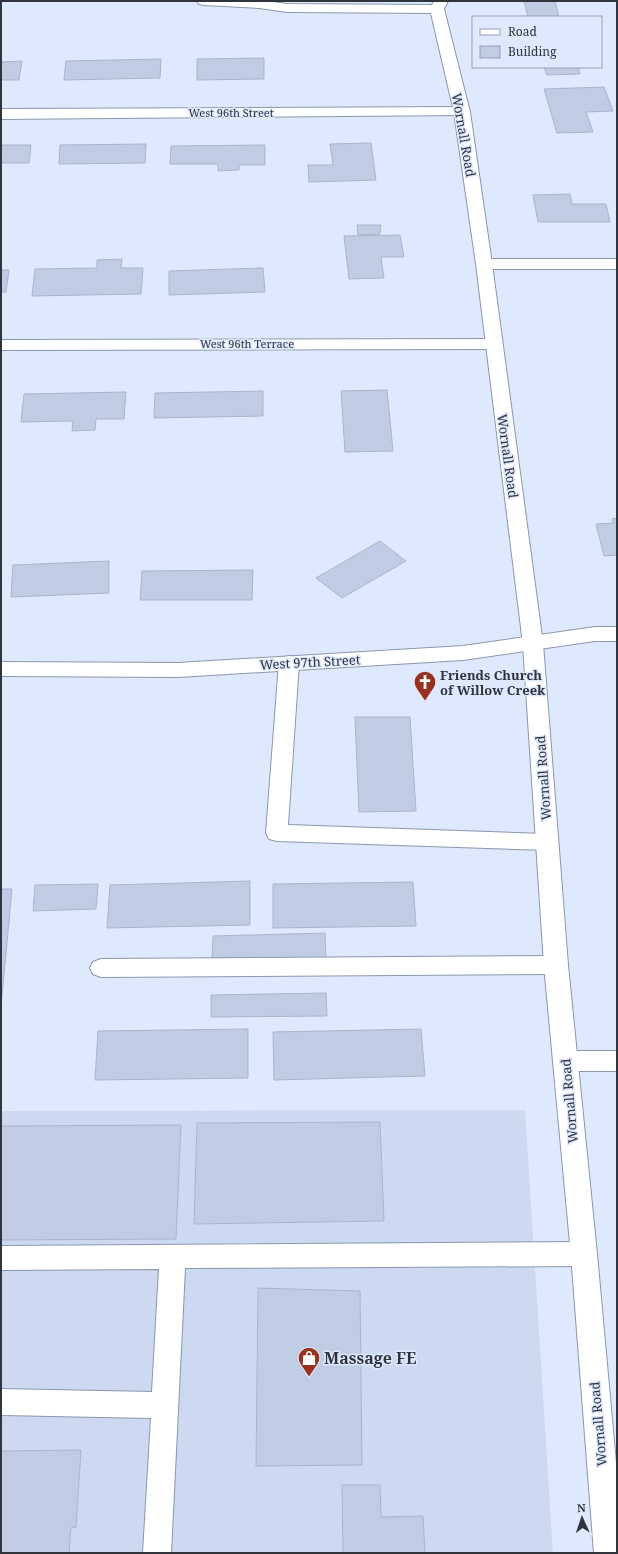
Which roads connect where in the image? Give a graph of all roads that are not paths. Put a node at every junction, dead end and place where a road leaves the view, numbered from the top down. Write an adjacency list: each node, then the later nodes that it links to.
1 (204, 1): 2 (lane)
2 (435, 4): 3 (main road, Wornall Road)
3 (462, 112): 4 (main road, West 96th Street); 5 (main road, Wornall Road)
4 (1, 114)
5 (484, 264): 6 (main road); 8 (main road, Wornall Road)
6 (617, 264)
7 (1, 344): 8 (main road, West 96th Terrace)
8 (493, 344): 10 (main road, Wornall Road)
9 (617, 634): 10 (main road, West 97th Street)
10 (533, 644): 11 (main road, West 97th Street); 13 (main road, Wornall Road)
11 (289, 663): 12 (main road, West 97th Street); 13 (lane)
12 (1, 669)
13 (547, 842): 14 (main road, Wornall Road)
14 (556, 965): 15 (lane); 16 (main road, Wornall Road)
15 (101, 968)
16 (566, 1061): 17 (main road); 18 (main road, Wornall Road)
17 (617, 1061)
18 (584, 1254): 19 (lane); 24 (main road, Wornall Road)
19 (172, 1257): 20 (lane); 22 (lane)
20 (1, 1258)
21 (1, 1402): 22 (lane)
22 (164, 1405): 23 (lane)
23 (157, 1553)
24 (609, 1553)

